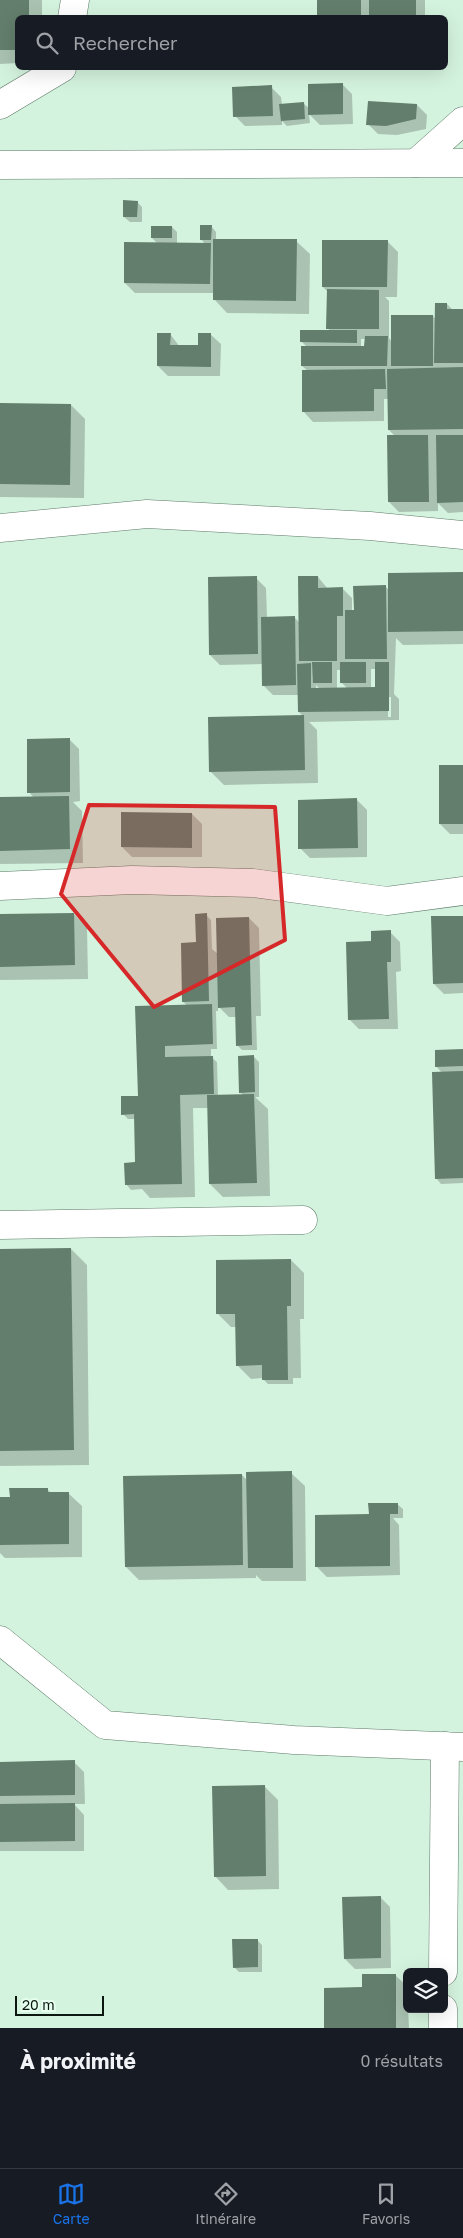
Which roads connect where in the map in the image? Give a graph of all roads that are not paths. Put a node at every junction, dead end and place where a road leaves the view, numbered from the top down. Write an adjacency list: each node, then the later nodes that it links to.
1 (75, 0): 2 (street)
2 (72, 15)
3 (59, 70): 4 (street)
4 (0, 105)
5 (463, 122): 6 (street)
6 (416, 163): 7 (street); 8 (street)
7 (463, 163)
8 (0, 165)
9 (0, 528): 10 (street)
10 (463, 534)
11 (0, 886): 12 (street)
12 (463, 891)
13 (303, 1220): 14 (street)
14 (0, 1225)
15 (0, 1640): 16 (street)
16 (454, 1746): 17 (street)
17 (443, 1968)
18 (443, 2013): 19 (street)
19 (443, 2028)

